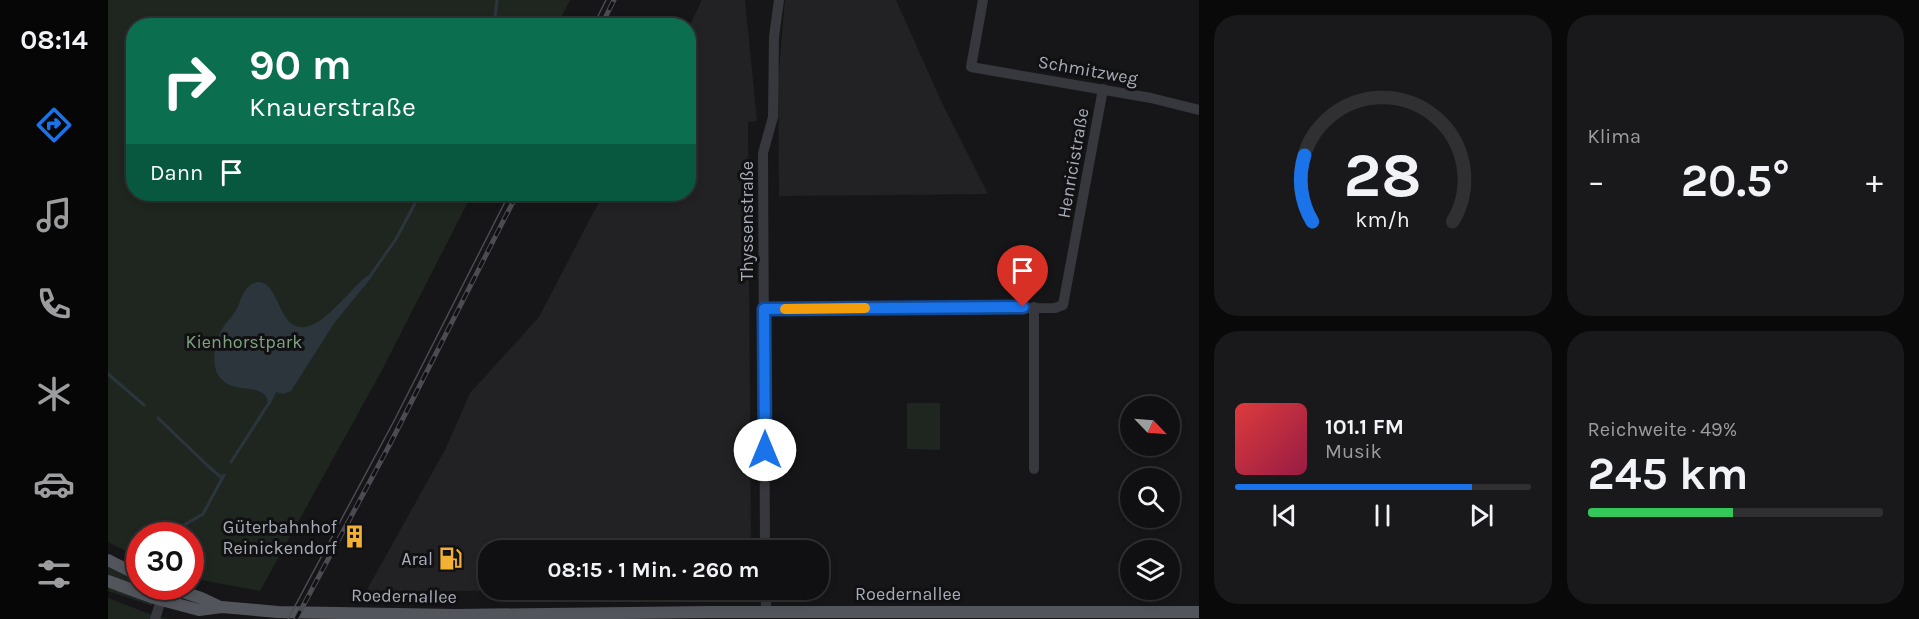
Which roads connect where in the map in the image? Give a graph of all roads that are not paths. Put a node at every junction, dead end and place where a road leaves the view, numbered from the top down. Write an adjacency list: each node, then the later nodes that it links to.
1 (779, 0): 6 (street, Thyssenstraße)
2 (983, 0): 3 (street, Schmitzweg)
3 (1102, 89): 4 (street, Schmitzweg); 5 (street, Henricistraße)
4 (1199, 110)
5 (1034, 307): 6 (street); 7 (street)
6 (764, 309): 8 (street, Thyssenstraße)
7 (1034, 469)
8 (765, 540)
9 (108, 560): 10 (main road)
10 (126, 569)
11 (108, 581): 12 (main road, Roedernallee)
12 (126, 587)
13 (204, 599): 16 (main road, Roedernallee)
14 (161, 600): 16 (main road, Roedernallee); 21 (street)
15 (765, 600): 17 (street)
16 (222, 608): 19 (main road, Roedernallee)
17 (766, 612): 19 (main road, Roedernallee); 20 (main road, Roedernallee)
18 (1199, 612): 20 (main road, Roedernallee)
19 (346, 616)
20 (860, 616)
21 (154, 619)

